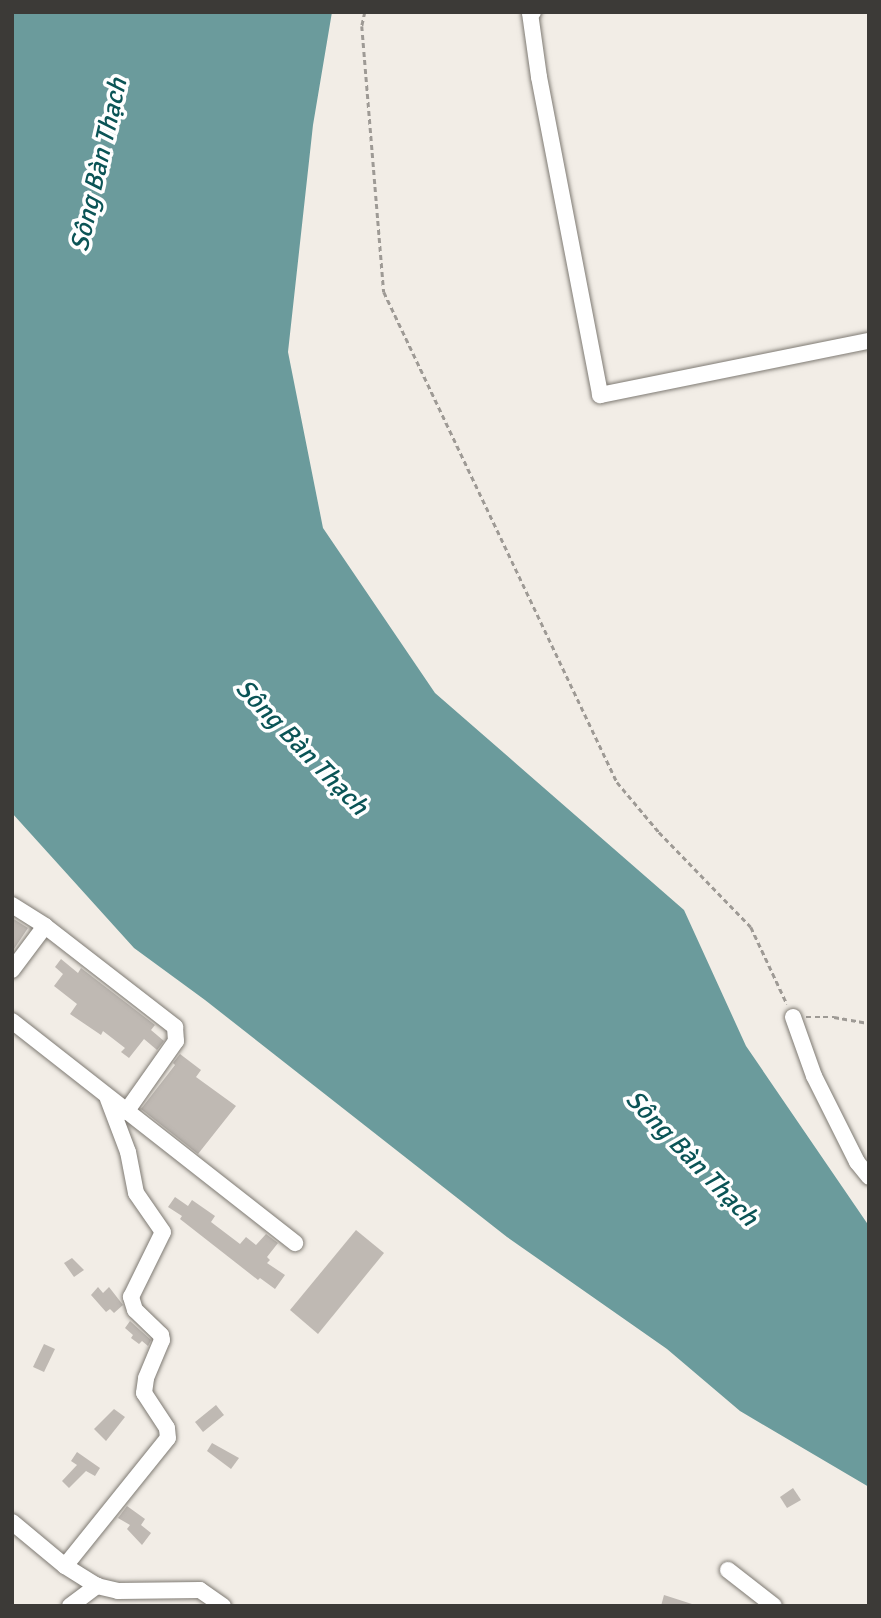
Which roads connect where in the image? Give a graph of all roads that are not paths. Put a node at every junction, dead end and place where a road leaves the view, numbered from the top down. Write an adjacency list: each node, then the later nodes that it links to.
1 (533, 12): 2 (street)
2 (869, 341)
3 (12, 905): 4 (street)
4 (45, 926): 5 (street); 9 (street)
5 (12, 970)
6 (793, 1017): 10 (street)
7 (12, 1021): 8 (street)
8 (108, 1099): 9 (street); 13 (street)
9 (126, 1112): 11 (street)
10 (869, 1177)
11 (295, 1243)
12 (12, 1522): 13 (street)
13 (65, 1566): 15 (street)
14 (728, 1570): 20 (street)
15 (97, 1586): 16 (street); 17 (street)
16 (118, 1591): 18 (street); 19 (street)
17 (69, 1606)
18 (126, 1606)
19 (223, 1606)
20 (774, 1606)

